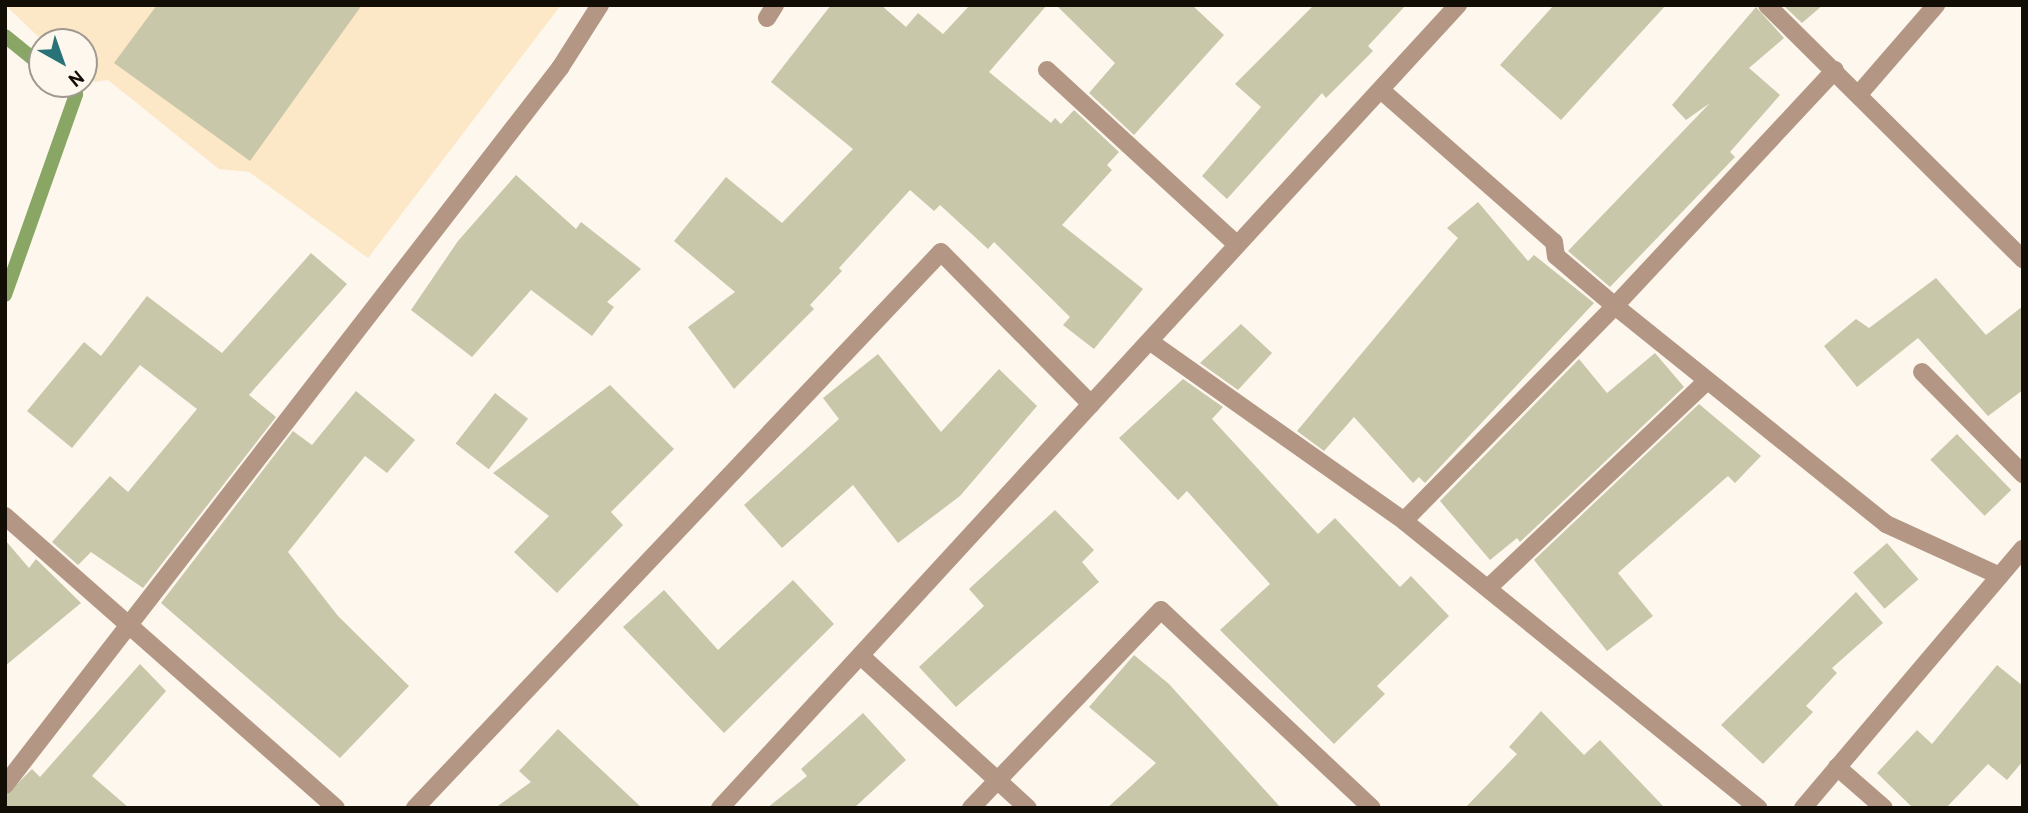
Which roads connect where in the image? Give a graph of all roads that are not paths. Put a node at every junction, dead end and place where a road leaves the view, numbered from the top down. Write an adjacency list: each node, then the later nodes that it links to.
1 (600, 5): 22 (street)
2 (1458, 5): 7 (street)
3 (1767, 5): 6 (street)
4 (1936, 5): 8 (street)
5 (1047, 70): 9 (street)
6 (1835, 70): 8 (street); 11 (street)
7 (1382, 91): 9 (street); 11 (street)
8 (1859, 94): 10 (street)
9 (1237, 245): 12 (street)
10 (2023, 259)
11 (1615, 306): 14 (street); 18 (street)
12 (1152, 343): 15 (street); 18 (street)
13 (1922, 372): 16 (street)
14 (1706, 382): 20 (street); 21 (street)
15 (1091, 404): 23 (street); 28 (street)
16 (2023, 474)
17 (5, 516): 22 (street)
18 (1404, 521): 21 (street)
19 (2023, 549): 20 (street)
20 (2000, 576): 24 (street)
21 (1488, 589): 33 (street)
22 (131, 625): 26 (street); 27 (street)
23 (863, 658): 25 (street); 29 (street)
24 (1837, 766): 34 (street); 35 (street)
25 (998, 780): 30 (street); 31 (street); 32 (street)
26 (5, 786)
27 (337, 808)
28 (415, 808)
29 (720, 808)
30 (971, 808)
31 (1028, 808)
32 (1372, 808)
33 (1758, 808)
34 (1803, 808)
35 (1884, 808)

